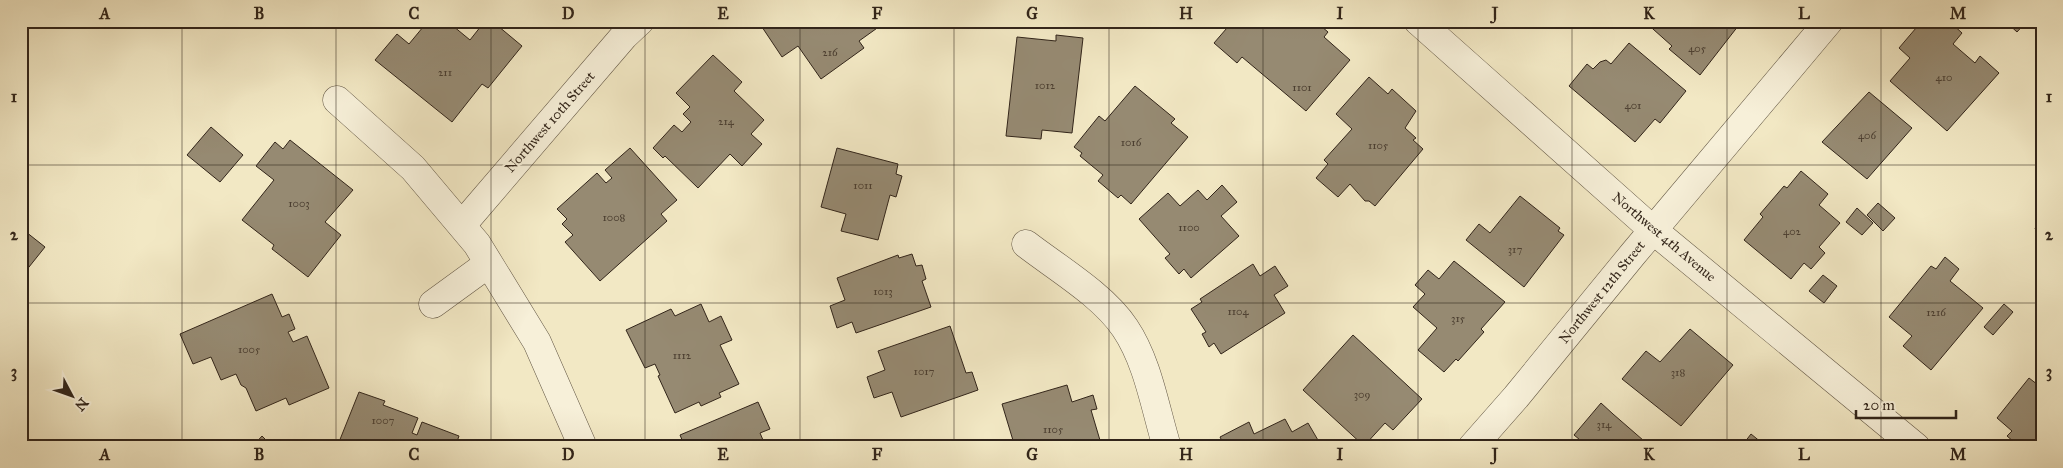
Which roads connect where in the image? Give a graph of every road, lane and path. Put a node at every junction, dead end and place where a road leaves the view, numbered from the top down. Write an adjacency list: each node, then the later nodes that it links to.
1 (640, 21): 5 (street, Northwest 10th Street)
2 (1418, 21): 6 (street, Northwest 4th Avenue)
3 (1830, 21): 6 (street, Northwest 12th Street)
4 (337, 100): 5 (street)
5 (462, 225): 8 (street)
6 (1653, 230): 12 (street, Northwest 12th Street); 13 (street, Northwest 4th Avenue)
7 (1026, 244): 11 (street)
8 (488, 264): 9 (street); 10 (street)
9 (433, 304)
10 (583, 447)
11 (1167, 447)
12 (1472, 447)
13 (1916, 447)

